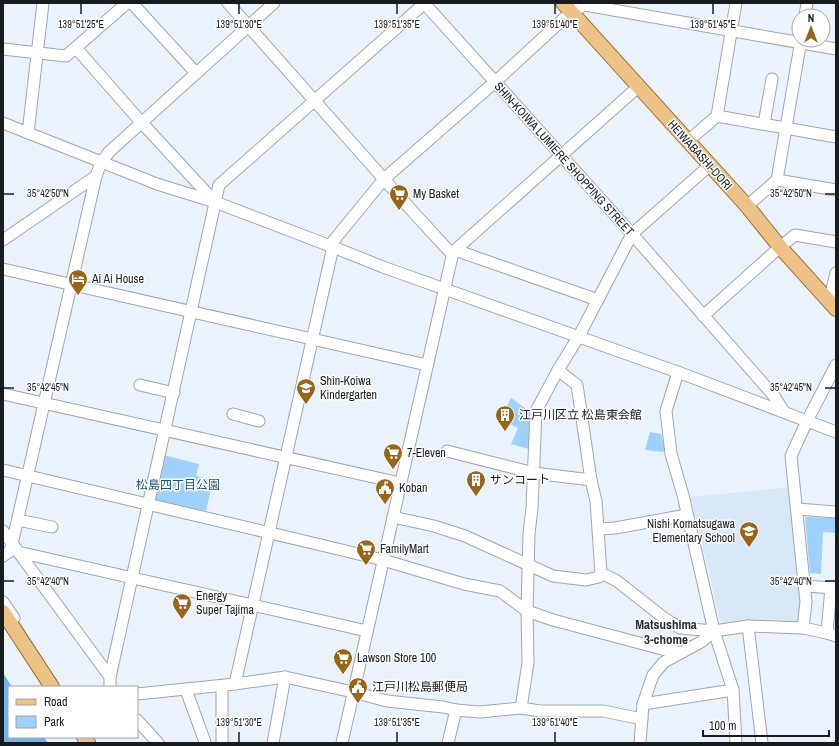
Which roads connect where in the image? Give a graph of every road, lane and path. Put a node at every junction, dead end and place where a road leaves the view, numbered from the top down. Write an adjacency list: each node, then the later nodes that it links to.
1 (43, 3): 15 (street)
2 (128, 3): 12 (street)
3 (132, 3): 16 (street)
4 (228, 3): 9 (street)
5 (274, 3): 9 (street)
6 (424, 3): 18 (street, SHIN-KOIWA LUMIERE SHOPPING STREET); 20 (street)
7 (736, 3): 10 (street)
8 (570, 6): 10 (street); 18 (street); 19 (main road, HEIWABASHI-DORI)
9 (248, 26): 16 (street); 20 (street)
10 (732, 30): 11 (street); 21 (street)
11 (791, 40)
12 (76, 48): 15 (street); 22 (street)
13 (799, 48): 25 (street)
14 (3, 49): 15 (street)
15 (37, 54): 26 (street)
16 (196, 73): 22 (street)
17 (772, 79): 24 (street)
18 (495, 82): 29 (street, SHIN-KOIWA LUMIERE SHOPPING STREET); 33 (street)
19 (638, 87): 28 (main road, HEIWABASHI-DORI); 29 (street)
20 (315, 101): 33 (street); 36 (street)
21 (716, 116): 24 (street); 28 (street)
22 (141, 122): 30 (street); 36 (street)
23 (3, 123): 26 (street)
24 (764, 124): 25 (street)
25 (786, 128): 27 (street); 34 (street)
26 (28, 133): 30 (street)
27 (836, 137)
28 (688, 141): 31 (main road, HEIWABASHI-DORI)
29 (561, 156): 38 (street, SHIN-KOIWA LUMIERE SHOPPING STREET); 43 (street)
30 (101, 163): 32 (street); 36 (street)
31 (709, 166): 37 (main road, HEIWABASHI-DORI); 38 (street)
32 (96, 176): 39 (street); 46 (street)
33 (384, 179): 41 (street); 43 (street)
34 (776, 180): 35 (street); 37 (street)
35 (836, 190)
36 (215, 202): 41 (street); 50 (street)
37 (747, 206): 42 (main road, HEIWABASHI-DORI)
38 (632, 234): 48 (street); 51 (street, SHIN-KOIWA LUMIERE SHOPPING STREET)
39 (3, 240)
40 (836, 242): 42 (street)
41 (331, 246): 47 (street); 53 (street)
42 (780, 247): 49 (main road, HEIWABASHI-DORI); 51 (street)
43 (454, 251): 47 (street); 48 (street)
44 (3, 268): 46 (street)
45 (836, 273): 49 (street)
46 (71, 284): 50 (street); 61 (street)
47 (444, 289): 52 (street); 54 (street)
48 (598, 300): 52 (street)
49 (833, 305)
50 (192, 312): 53 (street); 59 (street)
51 (703, 316): 62 (street, SHIN-KOIWA LUMIERE SHOPPING STREET)
52 (579, 336): 56 (street); 57 (street)
53 (312, 338): 54 (street); 69 (street)
54 (427, 364): 74 (street)
55 (836, 365): 65 (street)
56 (558, 370): 71 (street); 73 (street)
57 (678, 372): 62 (street); 78 (street)
58 (140, 386): 59 (street)
59 (174, 393): 66 (street)
60 (3, 394): 61 (street)
61 (44, 403): 66 (street); 72 (street)
62 (784, 412): 65 (street)
63 (233, 414): 64 (street)
64 (259, 421)
65 (807, 421): 67 (street); 76 (street)
66 (165, 430): 69 (street); 75 (street)
67 (836, 432)
68 (447, 451): 71 (street)
69 (286, 457): 74 (street); 84 (street)
70 (3, 470): 72 (street)
71 (534, 473): 73 (street); 88 (street)
72 (28, 476): 75 (street); 80 (street)
73 (591, 480): 82 (street)
74 (400, 483): 79 (street)
75 (147, 504): 84 (street); 90 (street)
76 (797, 509): 77 (street); 91 (street)
77 (836, 512)
78 (687, 515): 82 (street); 99 (street)
79 (393, 517): 87 (street); 88 (street)
80 (18, 520): 81 (street); 85 (street)
81 (52, 527)
82 (599, 529): 89 (street)
83 (3, 531): 85 (street)
84 (269, 533): 87 (street); 94 (street)
85 (15, 548): 86 (street); 90 (street); 104 (street)
86 (3, 556)
87 (384, 560): 95 (street); 100 (street)
88 (528, 566): 89 (street); 95 (street)
89 (601, 573): 99 (street)
90 (132, 579): 94 (street); 104 (street)
91 (804, 586): 92 (street); 98 (street)
92 (833, 588): 101 (street)
93 (3, 602): 107 (street)
94 (253, 605): 100 (street); 105 (street)
95 (527, 611): 102 (street); 114 (street)
96 (3, 612): 106 (main road)
97 (748, 626): 98 (street); 99 (street); 126 (street)
98 (803, 628): 101 (street)
99 (714, 631): 102 (street); 110 (street)
100 (367, 632): 111 (street)
101 (832, 635)
102 (681, 653): 113 (street)
103 (285, 677): 105 (street); 111 (street); 121 (street)
104 (110, 682)
105 (235, 684): 108 (street)
106 (51, 686)
107 (59, 686)
108 (222, 686): 109 (street); 120 (street)
109 (186, 690): 112 (street); 118 (street)
110 (733, 690): 113 (street); 125 (street)
111 (353, 692): 115 (street); 122 (street)
112 (138, 694)
113 (643, 704): 116 (street)
114 (521, 708): 115 (street); 116 (street)
115 (456, 710): 123 (street)
116 (642, 719): 124 (street)
117 (138, 721): 119 (street)
118 (205, 742)
119 (158, 743)
120 (222, 743)
121 (273, 743)
122 (342, 743)
123 (448, 743)
124 (640, 743)
125 (736, 743)
126 (762, 743)

